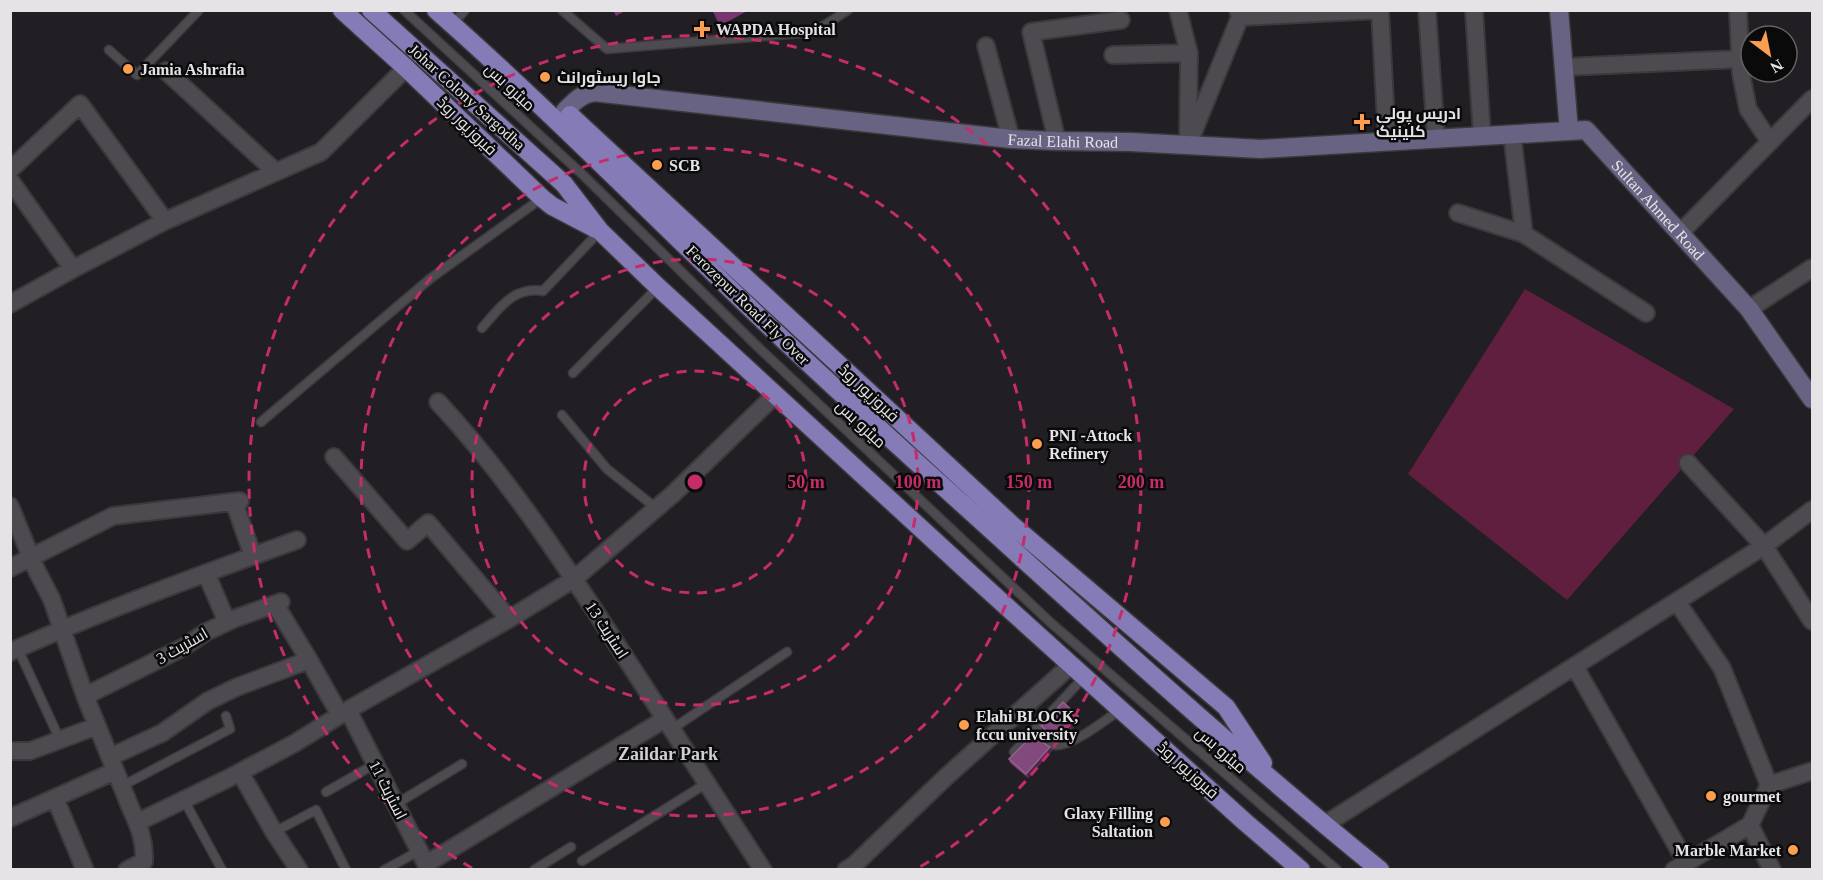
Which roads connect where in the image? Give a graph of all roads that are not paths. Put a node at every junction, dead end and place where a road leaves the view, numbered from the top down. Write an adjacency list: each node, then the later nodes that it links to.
1 (199, 10): 19 (lane)
2 (342, 10): 24 (main road, فیروزپور روڈ)
3 (371, 10): 41 (main road, Johar Colony Sargodha)
4 (404, 10): 126 (lane, میٹرو بس)
5 (436, 10): 83 (main road, Ferozepur Road Fly Over)
6 (562, 10): 7 (lane)
7 (848, 10)
8 (1178, 10): 20 (street)
9 (1380, 10): 15 (street); 35 (street)
10 (1427, 10): 32 (street)
11 (1474, 10): 31 (street)
12 (1559, 10): 23 (street)
13 (1738, 10): 17 (street)
14 (459, 13): 28 (main road, فیروزپور روڈ)
15 (1239, 14): 37 (street)
16 (1121, 20): 34 (street)
17 (1739, 34)
18 (986, 46): 33 (street)
19 (109, 50)
20 (1189, 53): 21 (street); 37 (street)
21 (1113, 54)
22 (1739, 59): 23 (street)
23 (1564, 67): 29 (street)
24 (406, 68): 39 (street); 42 (main road, فیروزپور روڈ)
25 (166, 71): 39 (street)
26 (1743, 84): 36 (street)
27 (1812, 99): 36 (street)
28 (565, 111): 33 (street, Fazal Elahi Road); 101 (main road, فیروزپور روڈ)
29 (1569, 131): 30 (street, Fazal Elahi Road); 46 (street, Sultan Ahmed Road)
30 (1512, 134): 31 (street, Fazal Elahi Road); 47 (street)
31 (1482, 136): 32 (street, Fazal Elahi Road)
32 (1436, 138): 35 (street, Fazal Elahi Road)
33 (1011, 139): 34 (street, Fazal Elahi Road)
34 (1057, 141): 37 (street, Fazal Elahi Road)
35 (1388, 141): 37 (street, Fazal Elahi Road)
36 (1770, 142): 46 (street)
37 (1188, 145)
38 (10, 170): 44 (street)
39 (276, 172): 44 (street)
40 (10, 180): 49 (street)
41 (564, 184): 45 (main road, فیروزپور روڈ)
42 (542, 198): 45 (main road, فیروزپور روڈ); 60 (lane)
43 (1458, 213): 47 (street)
44 (165, 221): 49 (street)
45 (600, 231): 50 (main road, فیروزپور روڈ); 54 (lane)
46 (1680, 233): 52 (street, Sultan Ahmed Road)
47 (1524, 234): 53 (street)
48 (1812, 268): 52 (street)
49 (73, 269): 51 (street)
50 (658, 287): 55 (lane); 56 (main road, فیروزپور روڈ)
51 (10, 304)
52 (1749, 309): 57 (street, Sultan Ahmed Road)
53 (1646, 313)
54 (482, 327)
55 (573, 373)
56 (775, 395): 64 (street); 84 (main road, فیروزپور روڈ)
57 (1812, 399)
58 (438, 402): 72 (street, اسٹریٹ 13)
59 (562, 415): 64 (lane)
60 (261, 422)
61 (333, 458): 75 (street)
62 (1688, 463): 67 (street)
63 (10, 506): 69 (street)
64 (656, 508): 72 (street)
65 (1812, 510): 67 (street)
66 (297, 540): 68 (street)
67 (1764, 546): 73 (street); 76 (street)
68 (253, 556): 69 (street); 71 (street)
69 (32, 558): 70 (street); 78 (street)
70 (10, 568)
71 (206, 573): 77 (street); 78 (street)
72 (574, 579): 75 (street); 89 (street, اسٹریٹ 13)
73 (1677, 602): 82 (street); 102 (street)
74 (278, 603): 77 (street, اسٹریٹ 3); 81 (street, اسٹریٹ 11)
75 (508, 619): 87 (street)
76 (1812, 621)
77 (227, 622): 85 (street, اسٹریٹ 3)
78 (62, 629): 79 (street); 85 (street)
79 (14, 650): 92 (lane)
80 (787, 652): 89 (lane)
81 (309, 660): 87 (street, اسٹریٹ 11); 97 (street)
82 (1575, 667): 109 (street); 115 (street)
83 (1144, 668): 101 (main road, فیروزپور روڈ)
84 (1078, 671): 86 (main road, فیروزپور روڈ); 91 (lane); 125 (street)
85 (85, 696): 90 (street)
86 (1120, 709): 91 (lane); 116 (main road, فیروزپور روڈ)
87 (344, 712): 95 (street, اسٹریٹ 11); 99 (street)
88 (226, 716): 97 (lane)
89 (668, 724): 100 (street, اسٹریٹ 13); 114 (street)
90 (97, 726): 92 (street); 97 (street)
91 (1034, 731): 94 (lane)
92 (60, 740): 93 (street)
93 (12, 747)
94 (1014, 752)
95 (375, 764): 103 (lane); 106 (street, اسٹریٹ 11)
96 (462, 764): 106 (lane)
97 (116, 771): 104 (street); 108 (street)
98 (1812, 771): 102 (street)
99 (240, 772): 105 (street); 111 (street)
100 (707, 783): 113 (lane); 124 (street, اسٹریٹ 13)
101 (1276, 783): 109 (main road, فیروزپور روڈ)
102 (1769, 785): 110 (street)
103 (326, 792)
104 (55, 798): 107 (street); 117 (street)
105 (184, 800): 108 (street); 119 (lane)
106 (396, 804): 114 (street, اسٹریٹ 11)
107 (10, 818)
108 (138, 822): 118 (street)
109 (1324, 825): 127 (main road, فیروزپور روڈ)
110 (1750, 825): 115 (street); 128 (street)
111 (274, 832): 120 (street); 121 (lane)
112 (571, 847): 123 (lane)
113 (582, 861)
114 (425, 862): 122 (lane)
115 (1680, 866)
116 (1298, 869)
117 (85, 870)
118 (127, 870)
119 (222, 870)
120 (299, 870)
121 (346, 870)
122 (384, 870)
123 (534, 870)
124 (763, 870)
125 (846, 870)
126 (1337, 870)
127 (1380, 870)
128 (1772, 870)

